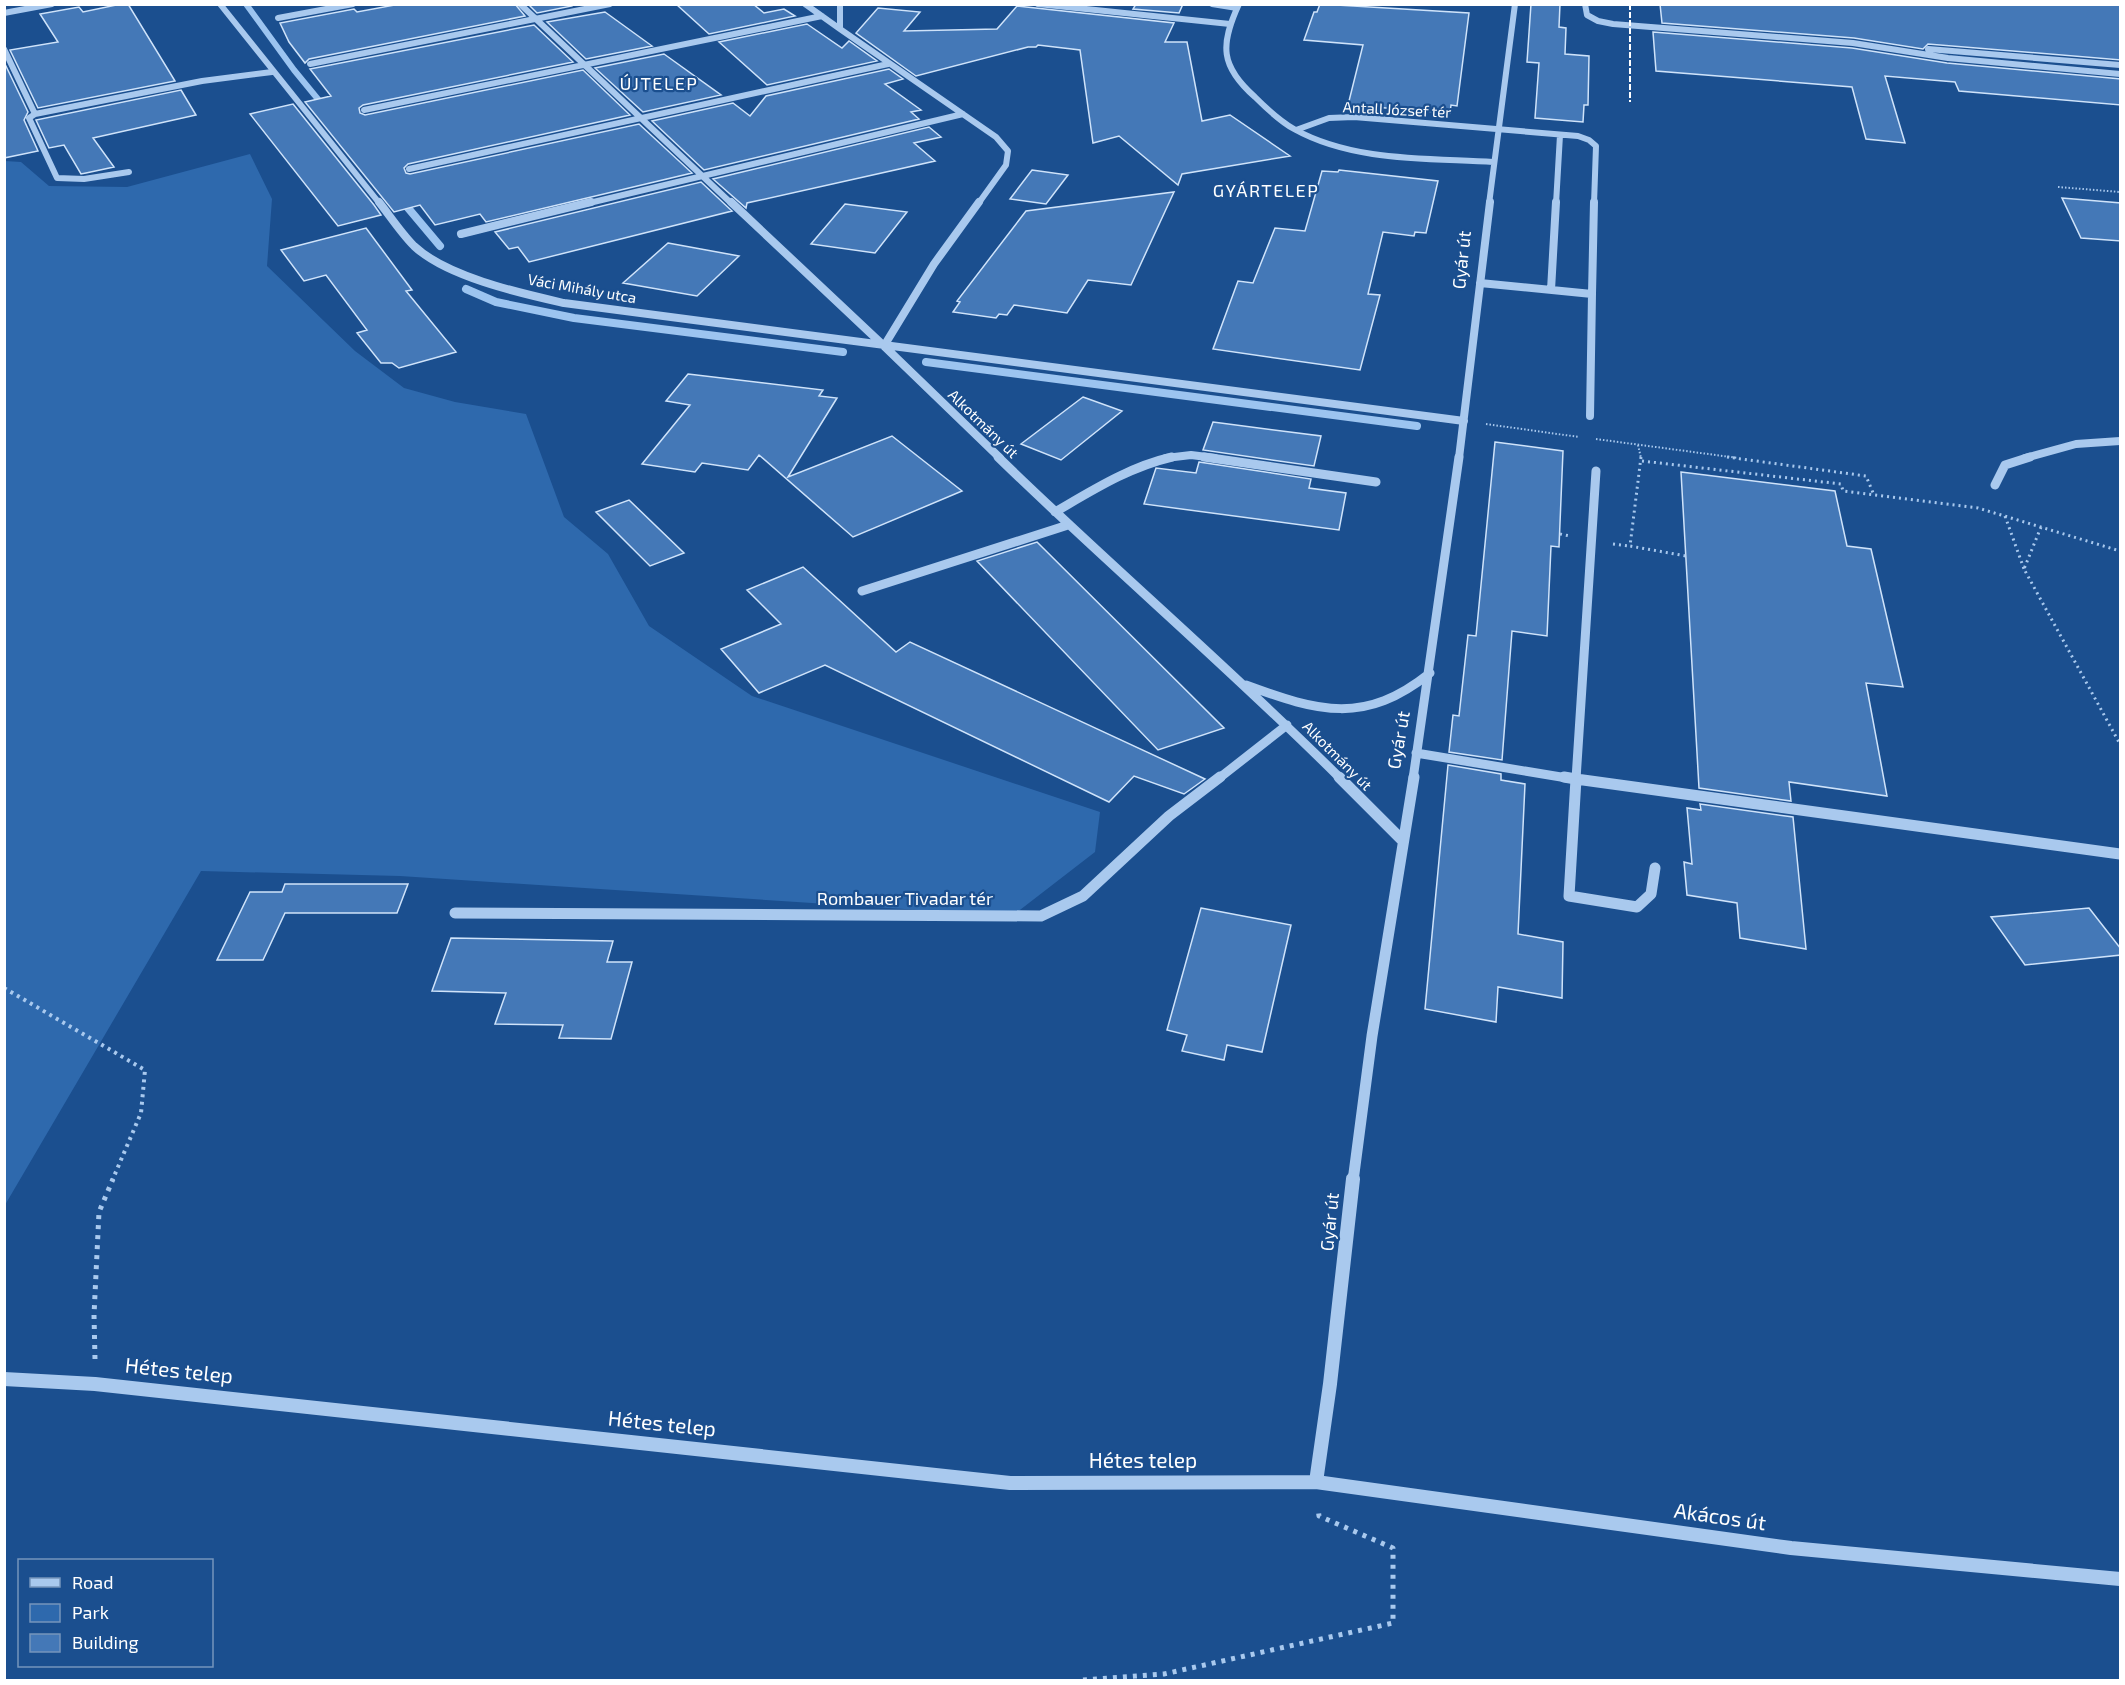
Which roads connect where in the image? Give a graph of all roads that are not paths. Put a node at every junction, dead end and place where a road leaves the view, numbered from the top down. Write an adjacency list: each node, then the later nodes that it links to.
1 (52, 4): 13 (street)
2 (220, 4): 25 (street, Váci Mihály utca)
3 (353, 4): 15 (street)
4 (519, 4): 16 (street, Alkotmány út)
5 (610, 4): 16 (street)
6 (805, 4): 14 (street)
7 (840, 4): 18 (street)
8 (1038, 4): 17 (street)
9 (1212, 4): 12 (street)
10 (1515, 4): 31 (street, Gyár út)
11 (1585, 4): 19 (street)
12 (1238, 6): 17 (street)
13 (4, 13)
14 (822, 16): 18 (street); 23 (street)
15 (278, 18)
16 (535, 19): 21 (street); 23 (street, Alkotmány út)
17 (1230, 24): 32 (street)
18 (840, 29): 22 (street)
19 (1853, 43): 24 (street); 26 (street)
20 (4, 49): 29 (street)
21 (310, 64)
22 (888, 64): 28 (street); 30 (street)
23 (584, 65): 27 (street); 30 (street, Alkotmány út)
24 (2121, 65)
25 (272, 72): 29 (street); 42 (street, Váci Mihály utca)
26 (2121, 74)
27 (364, 110)
28 (963, 114): 37 (street); 42 (street)
29 (32, 116): 36 (street)
30 (640, 117): 35 (street); 37 (street, Alkotmány út)
31 (1498, 129): 32 (street, Antall József tér); 33 (street, Antall József tér); 34 (street, Gyár út)
32 (1296, 130): 34 (street)
33 (1560, 135): 40 (street); 41 (street, Antall József tér)
34 (1493, 162): 39 (street, Gyár út)
35 (409, 169)
36 (129, 172)
37 (701, 175): 38 (street); 42 (street, Alkotmány út)
38 (462, 234)
39 (1480, 282): 40 (street); 44 (street, Gyár út)
40 (1551, 290): 41 (street)
41 (1592, 294): 43 (street)
42 (884, 346): 44 (street, Váci Mihály utca); 49 (street, Alkotmány út)
43 (1590, 416)
44 (1464, 421): 52 (street, Gyár út)
45 (2121, 441): 48 (street)
46 (1596, 471): 56 (street)
47 (1377, 482): 49 (street)
48 (1995, 484)
49 (1055, 513): 50 (street, Alkotmány út)
50 (1068, 525): 51 (street); 53 (street, Alkotmány út)
51 (862, 591)
52 (1430, 673): 53 (street); 55 (street, Gyár út)
53 (1241, 683): 54 (street, Alkotmány út)
54 (1287, 725): 57 (street, Alkotmány út); 60 (street, Rombauer Tivadar tér)
55 (1416, 753): 56 (street); 57 (street, Gyár út)
56 (1576, 779): 58 (street); 59 (street)
57 (1402, 840): 62 (street, Gyár út)
58 (2121, 854)
59 (1655, 868)
60 (455, 913)
61 (4, 1379): 62 (street, Hétes telep)
62 (1316, 1482): 63 (street, Akácos út)
63 (2121, 1580)

